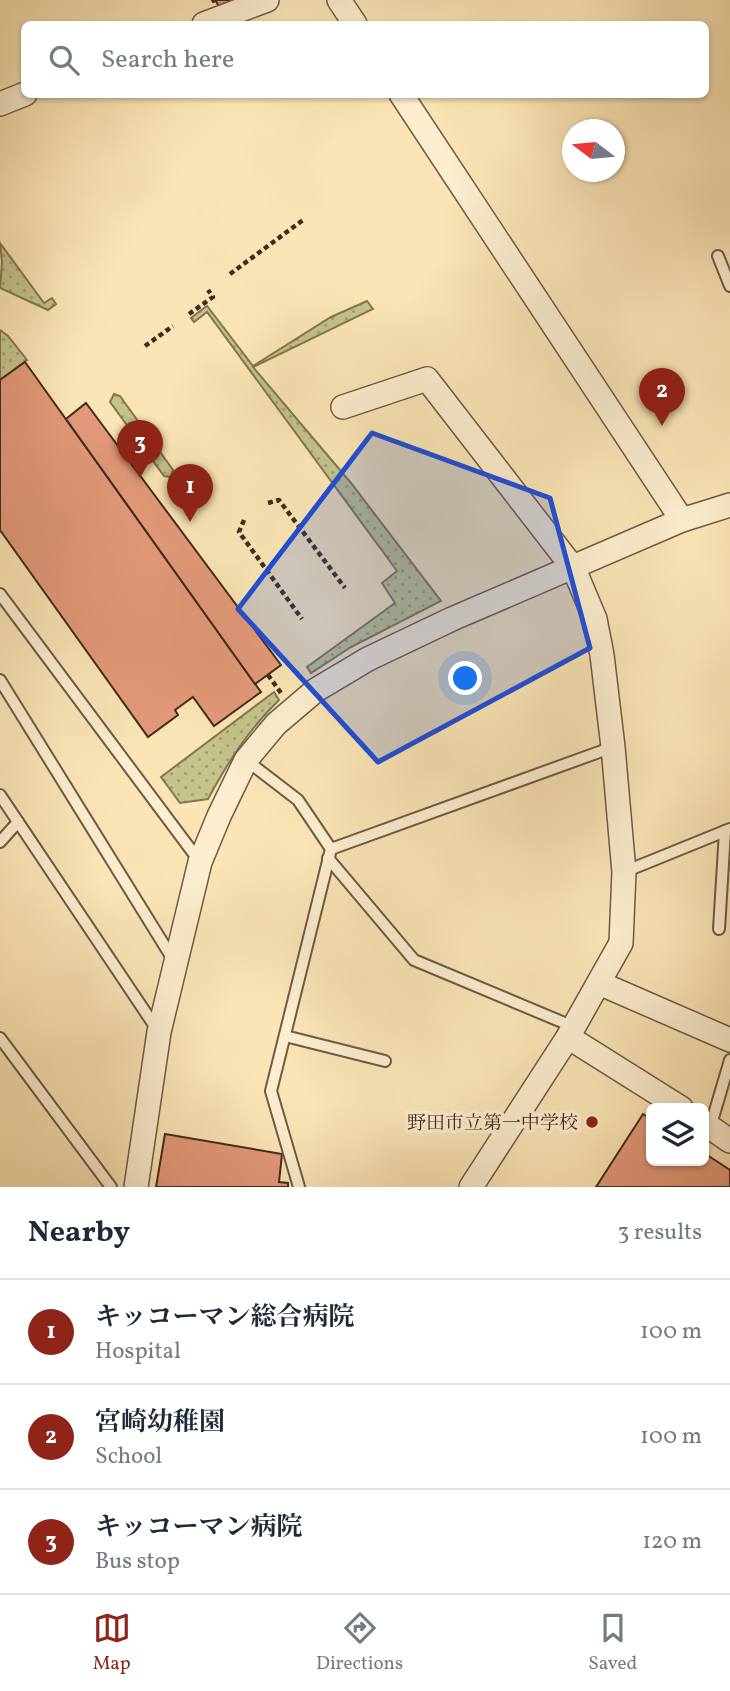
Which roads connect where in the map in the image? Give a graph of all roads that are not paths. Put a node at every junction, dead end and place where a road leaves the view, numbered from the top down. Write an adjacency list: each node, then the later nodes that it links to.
1 (267, 0): 3 (street)
2 (339, 0): 4 (street)
3 (212, 21)
4 (353, 21)
5 (21, 96): 7 (street)
6 (404, 98): 12 (street)
7 (0, 104)
8 (718, 256): 9 (lane)
9 (730, 286)
10 (343, 407): 13 (street)
11 (730, 505): 12 (street)
12 (682, 520): 13 (street)
13 (574, 569): 16 (street); 17 (street)
14 (0, 594): 23 (lane)
15 (0, 680): 26 (lane)
16 (613, 747): 22 (lane); 24 (street)
17 (246, 760): 22 (lane); 23 (street)
18 (0, 795): 19 (lane)
19 (18, 821): 21 (lane); 28 (lane)
20 (727, 830): 24 (lane); 25 (lane)
21 (0, 842)
22 (330, 853): 29 (lane); 30 (lane)
23 (200, 862): 26 (street)
24 (624, 872): 27 (street)
25 (719, 929)
26 (176, 964): 28 (street)
27 (599, 983): 29 (street); 32 (street)
28 (159, 1032): 40 (street)
29 (571, 1032): 35 (street); 42 (street)
30 (285, 1036): 34 (lane); 41 (lane)
31 (0, 1038): 39 (lane)
32 (730, 1040)
33 (730, 1060): 36 (lane)
34 (385, 1062)
35 (674, 1103)
36 (709, 1119)
37 (709, 1126): 38 (street)
38 (730, 1141)
39 (111, 1187)
40 (136, 1187)
41 (299, 1187)
42 (471, 1187)

